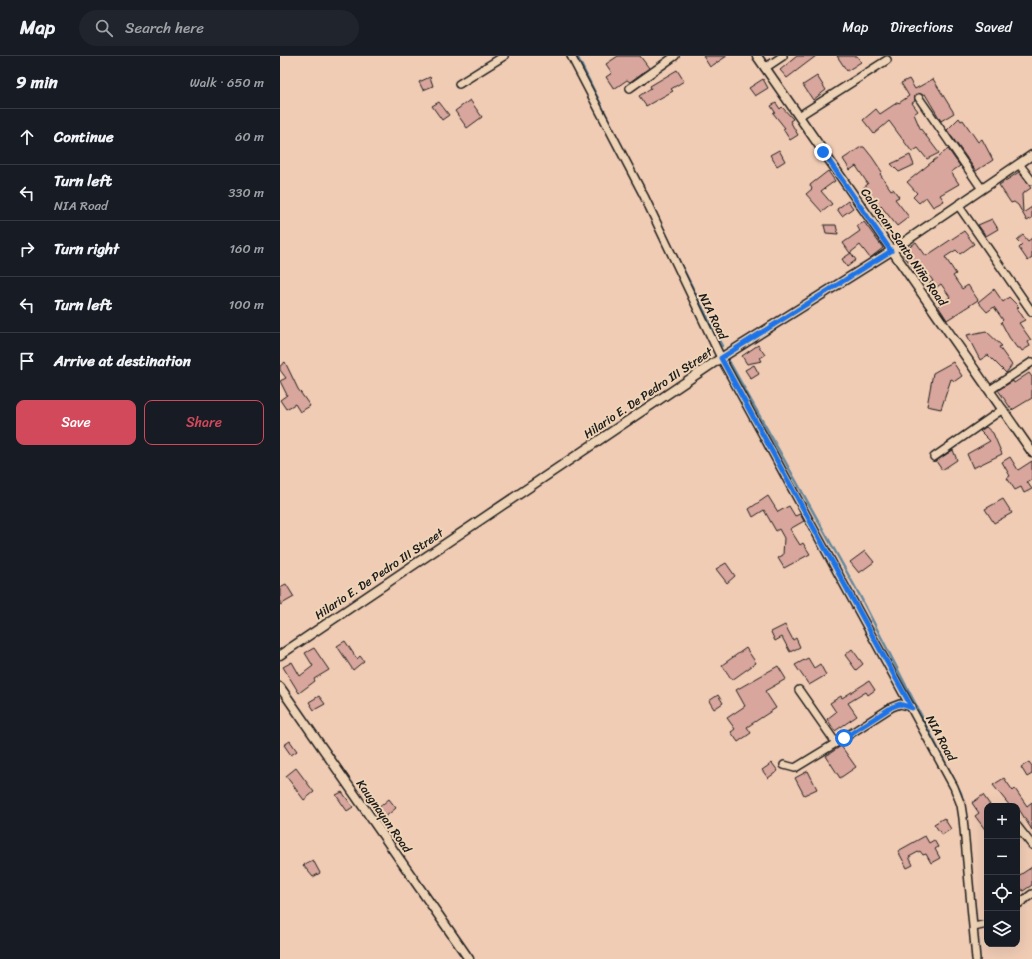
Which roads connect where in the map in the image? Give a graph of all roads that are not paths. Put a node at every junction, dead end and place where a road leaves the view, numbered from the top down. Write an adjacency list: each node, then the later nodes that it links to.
1 (504, 56): 8 (street)
2 (571, 56): 19 (street, NIA Road)
3 (675, 56): 9 (street)
4 (757, 56): 7 (street, Caloocan-Santo Niño Road)
5 (783, 56): 7 (street)
6 (887, 60): 11 (street)
7 (765, 68): 11 (street, Caloocan-Santo Niño Road)
8 (459, 84)
9 (630, 88)
10 (919, 98): 15 (street)
11 (798, 116): 17 (street, Caloocan-Santo Niño Road)
12 (1032, 155): 13 (street, Hilario E. De Pedro III Street)
13 (1019, 164): 14 (street); 15 (street, Hilario E. De Pedro III Street)
14 (1032, 181)
15 (982, 189): 16 (street, Hilario E. De Pedro III Street)
16 (958, 205): 17 (street, Hilario E. De Pedro III Street); 18 (street)
17 (891, 251): 19 (street, Hilario E. De Pedro III Street); 21 (street, Caloocan-Santo Niño Road)
18 (1032, 312)
19 (721, 358): 25 (street, Hilario E. De Pedro III Street); 28 (street, NIA Road)
20 (1032, 362): 21 (street)
21 (990, 390): 22 (street, Caloocan-Santo Niño Road)
22 (1003, 409): 23 (street, Caloocan-Santo Niño Road); 24 (street)
23 (1032, 452)
24 (934, 457)
25 (280, 655)
26 (280, 687): 37 (street, Kaugnayan Road)
27 (799, 690): 29 (street)
28 (912, 708): 29 (street); 36 (street, NIA Road)
29 (836, 742): 30 (street)
30 (784, 765)
31 (1020, 830): 32 (street)
32 (1032, 845)
33 (1032, 894): 34 (street)
34 (1020, 903)
35 (984, 925): 36 (street)
36 (974, 927): 38 (street, NIA Road)
37 (469, 959)
38 (976, 959)

